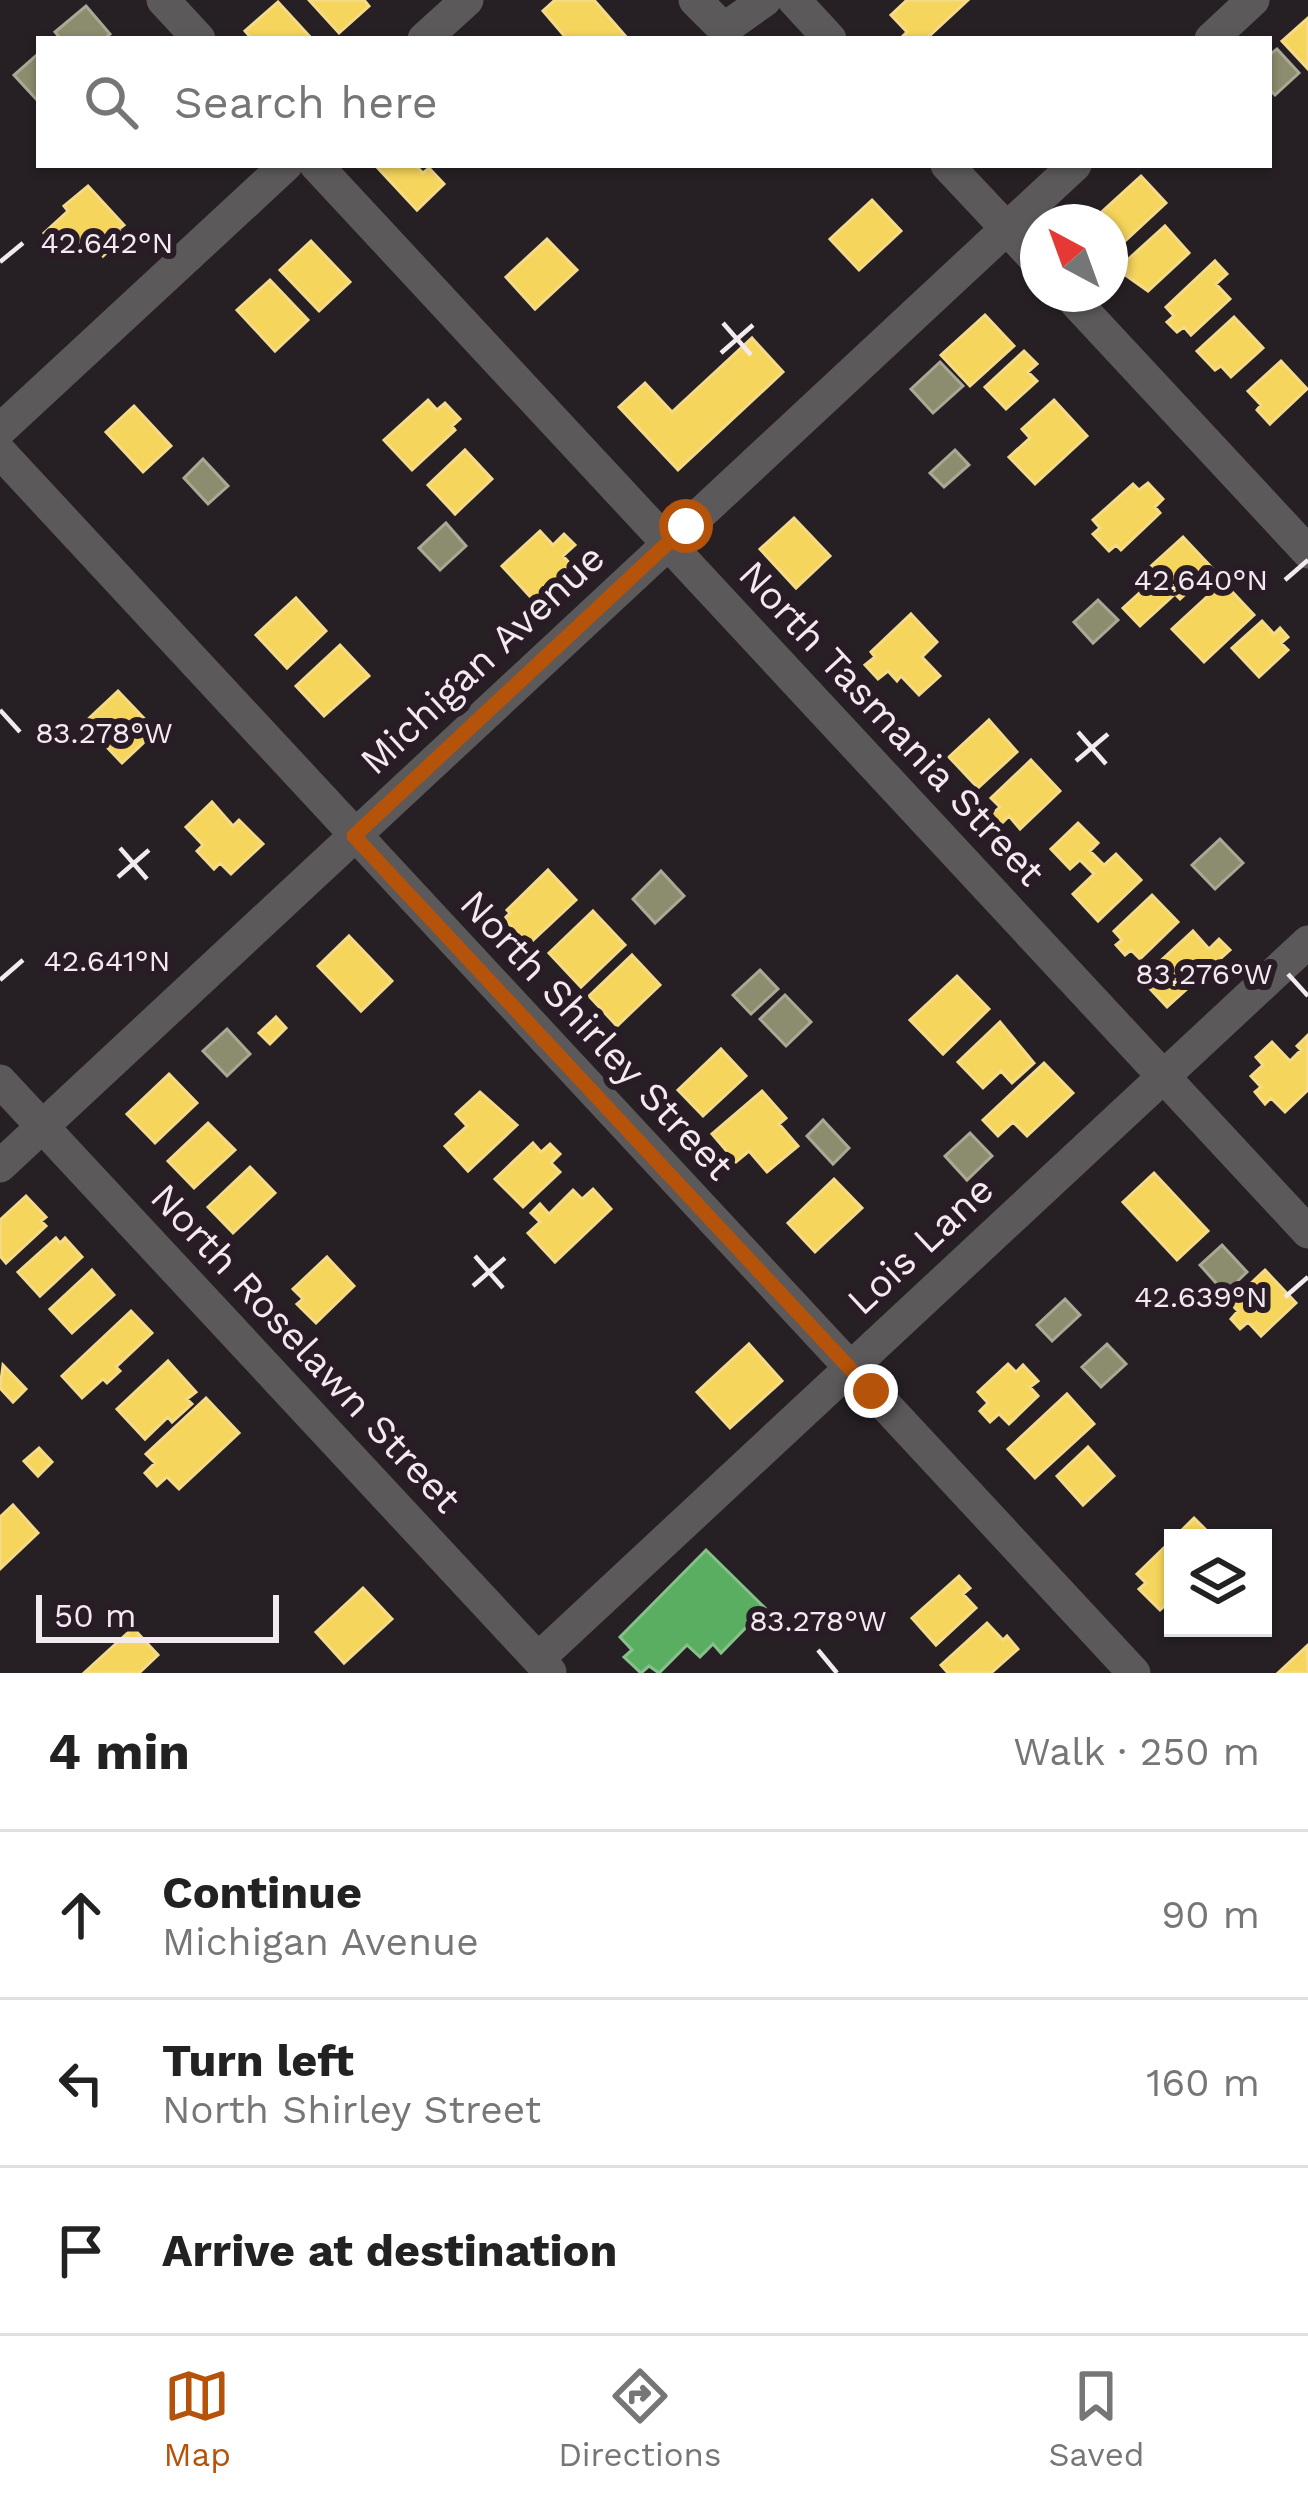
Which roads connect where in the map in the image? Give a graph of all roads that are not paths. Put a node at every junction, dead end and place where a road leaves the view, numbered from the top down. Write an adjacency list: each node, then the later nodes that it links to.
1 (163, 0): 7 (street)
2 (467, 0): 8 (street)
3 (695, 0): 4 (street)
4 (765, 0)
5 (794, 0): 9 (street)
6 (1253, 0): 10 (street)
7 (196, 36)
8 (427, 36)
9 (827, 36)
10 (1214, 36)
11 (283, 168): 18 (street)
12 (319, 168): 20 (street, North Tasmania Street)
13 (950, 168): 15 (street)
14 (1072, 168): 15 (street, Michigan Avenue)
15 (1007, 229): 16 (street); 20 (street, Michigan Avenue)
16 (1020, 243)
17 (1085, 312): 21 (street)
18 (0, 430)
19 (0, 452): 22 (street, North Shirley Street)
20 (668, 543): 22 (street, Michigan Avenue); 24 (street, North Tasmania Street)
21 (1308, 552)
22 (354, 836): 26 (street, Michigan Avenue); 29 (street, North Shirley Street)
23 (1308, 942): 24 (street, Lois Lane)
24 (1163, 1076): 28 (street, North Tasmania Street); 29 (street, Lois Lane)
25 (0, 1081): 26 (street, North Roselawn Street)
26 (42, 1126): 27 (street, Michigan Avenue); 30 (street, North Roselawn Street)
27 (0, 1166)
28 (1308, 1232)
29 (850, 1368): 30 (street, Lois Lane); 31 (street, North Shirley Street)
30 (544, 1666)
31 (1134, 1673)

